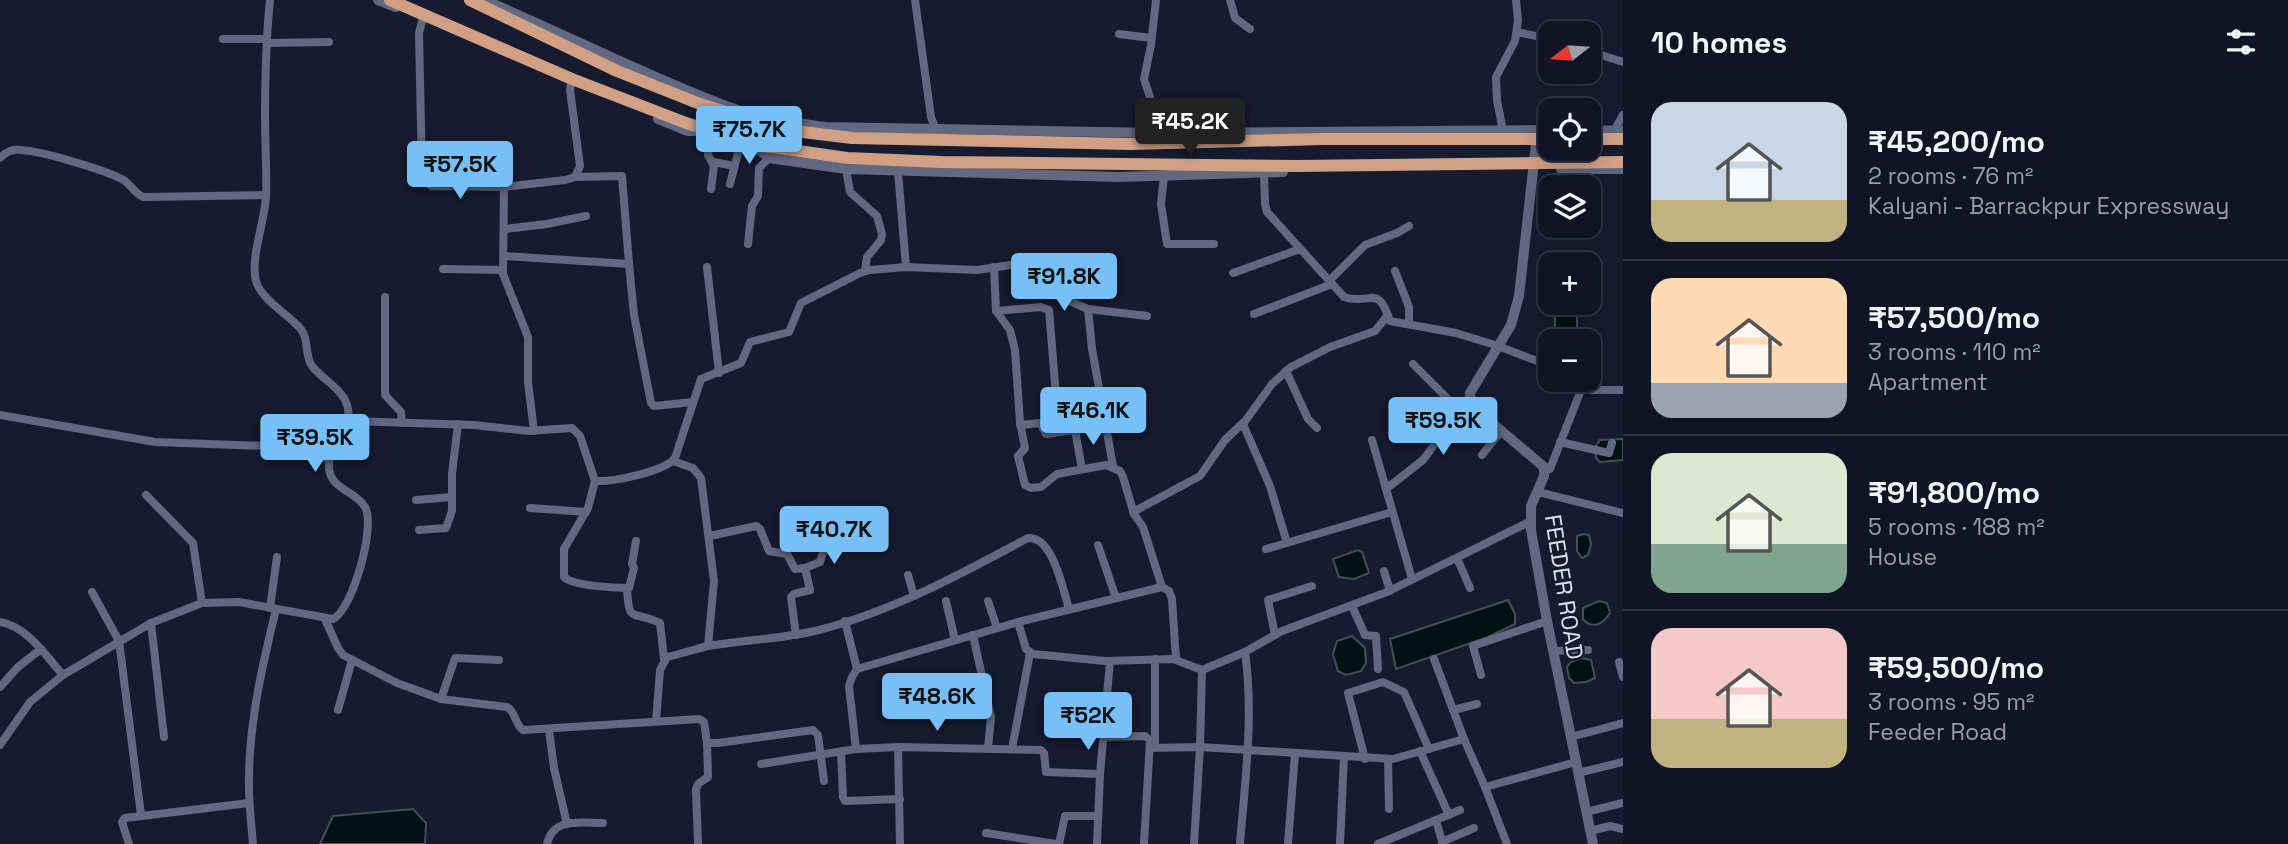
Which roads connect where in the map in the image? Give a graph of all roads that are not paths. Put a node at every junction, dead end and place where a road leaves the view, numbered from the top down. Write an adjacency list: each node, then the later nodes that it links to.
1 (270, 0): 17 (street)
2 (378, 0): 10 (street)
3 (390, 0): 10 (highway)
4 (470, 0): 30 (highway)
5 (484, 0): 24 (street)
6 (915, 0): 24 (street)
7 (1155, 0): 15 (street)
8 (1230, 0): 11 (street)
9 (1516, 0): 12 (street)
10 (423, 16): 21 (highway); 46 (street)
11 (1250, 29)
12 (1517, 32): 14 (street); 25 (street)
13 (1119, 34): 15 (street)
14 (1538, 36)
15 (1152, 38): 28 (street)
16 (223, 39): 17 (street)
17 (267, 41): 18 (street); 48 (street)
18 (329, 42)
19 (1601, 55): 20 (street)
20 (1623, 62)
21 (571, 81): 23 (highway); 44 (street)
22 (1623, 115): 29 (street)
23 (711, 131): 32 (highway); 35 (street)
24 (936, 131): 28 (street)
25 (1503, 131): 26 (street); 28 (street)
26 (1538, 131): 38 (street)
27 (1601, 132): 29 (street)
28 (1158, 133)
29 (1620, 134): 31 (highway)
30 (1538, 137)
31 (1601, 137)
32 (746, 143): 34 (street); 36 (highway); 37 (street)
33 (0, 158): 48 (street)
34 (769, 158): 39 (street); 52 (street)
35 (714, 162): 37 (street); 47 (street)
36 (1623, 162)
37 (734, 166): 45 (street)
38 (1535, 168): 40 (street); 42 (street); 75 (street)
39 (846, 169): 41 (street); 63 (street)
40 (1623, 169)
41 (898, 172): 43 (street); 59 (street)
42 (1264, 172): 43 (street); 54 (street)
43 (1164, 176): 53 (street)
44 (575, 177): 46 (street); 57 (street)
45 (730, 184)
46 (504, 187): 51 (street)
47 (711, 189)
48 (267, 195): 88 (street)
49 (586, 216): 51 (street)
50 (1409, 226): 67 (street)
51 (505, 229): 55 (street)
52 (748, 244)
53 (1214, 244)
54 (1300, 249): 66 (street); 67 (street)
55 (504, 256): 57 (street); 62 (street)
56 (1037, 261): 60 (street); 65 (street); 69 (street)
57 (629, 264): 85 (street)
58 (707, 267): 79 (street)
59 (906, 267): 60 (street); 63 (street)
60 (994, 267): 70 (street)
61 (443, 269): 62 (street)
62 (503, 270): 96 (street)
63 (865, 271): 79 (street)
64 (1395, 271): 74 (street)
65 (1095, 272)
66 (1233, 273)
67 (1330, 282): 71 (street); 72 (street)
68 (385, 297): 90 (street)
69 (1087, 309): 73 (street); 104 (street)
70 (996, 311): 83 (street); 92 (street)
71 (1254, 314)
72 (1388, 315): 74 (street); 78 (street)
73 (1147, 316)
74 (1409, 324): 75 (street)
75 (1498, 346): 76 (street); 84 (street)
76 (1538, 361)
77 (1413, 364): 86 (street)
78 (1286, 371): 89 (street); 94 (street)
79 (719, 373): 85 (street)
80 (1601, 390): 81 (street)
81 (1623, 390)
82 (1580, 392): 99 (street)
83 (1056, 396)
84 (1470, 396): 86 (street); 97 (street)
85 (693, 402): 103 (street)
86 (1460, 411): 108 (street)
87 (0, 415): 102 (street)
88 (349, 421): 90 (street); 102 (street)
89 (1244, 422): 115 (street); 123 (street)
90 (401, 424): 91 (street)
91 (458, 425): 96 (street); 111 (street)
92 (1020, 425): 95 (street); 105 (street)
93 (1089, 428): 95 (street)
94 (1317, 428)
95 (1075, 430): 105 (street)
96 (534, 431): 107 (street)
97 (1501, 431): 101 (street); 106 (street)
98 (1372, 439): 108 (street)
99 (1560, 442): 100 (street); 106 (street)
100 (1612, 443)
101 (1482, 455)
102 (329, 458): 146 (street)
103 (673, 461): 107 (street); 121 (street)
104 (1113, 466): 105 (street); 115 (street)
105 (1082, 469)
106 (1544, 472): 109 (street, FEEDER ROAD)
107 (595, 481): 114 (street)
108 (1386, 489): 116 (street)
109 (1538, 492): 117 (street); 118 (street, FEEDER ROAD)
110 (146, 495): 142 (street)
111 (452, 498): 112 (street); 119 (street)
112 (416, 500)
113 (530, 508): 114 (street)
114 (586, 512): 134 (street)
115 (1133, 512): 133 (street)
116 (1392, 512): 123 (street); 131 (street)
117 (1623, 513)
118 (1531, 521): 127 (street); 148 (street, FEEDER ROAD)
119 (419, 530)
120 (830, 531): 128 (street)
121 (710, 536): 128 (street); 158 (street)
122 (636, 541): 134 (street)
123 (1287, 543): 125 (street)
124 (1098, 545): 139 (street)
125 (1266, 549)
126 (277, 556): 144 (street)
127 (1457, 558): 131 (street); 135 (street)
128 (804, 568): 153 (street)
129 (1384, 571): 136 (street)
130 (908, 575): 138 (street)
131 (1412, 579): 136 (street)
132 (1312, 586): 155 (street)
133 (1162, 587): 139 (street); 166 (street)
134 (627, 588): 164 (street)
135 (1470, 588)
136 (1390, 591): 143 (street)
137 (92, 592): 157 (street)
138 (914, 596): 145 (street); 147 (street)
139 (1116, 598): 145 (street)
140 (946, 601): 156 (street)
141 (988, 601): 152 (street)
142 (202, 603): 144 (street); 151 (street)
143 (1352, 606): 155 (street); 173 (street)
144 (273, 609): 146 (street); 215 (street)
145 (1069, 609): 150 (street)
146 (325, 619): 168 (street)
147 (845, 621): 153 (street); 172 (street)
148 (1547, 621): 161 (street, FEEDER ROAD); 176 (street)
149 (0, 622): 159 (street)
150 (1018, 622): 152 (street); 163 (street)
151 (151, 623): 157 (street); 188 (street)
152 (997, 628): 154 (street)
153 (796, 635): 158 (street)
154 (973, 635): 156 (street); 178 (street)
155 (1275, 635): 162 (street)
156 (955, 640): 172 (street)
157 (119, 641): 175 (street); 220 (street)
158 (708, 646): 164 (street)
159 (41, 649): 175 (street); 179 (street)
160 (1588, 650): 161 (street)
161 (1553, 651): 190 (street, FEEDER ROAD)
162 (1245, 652): 174 (street); 200 (street)
163 (1030, 653): 170 (street); 199 (street)
164 (664, 659): 185 (street)
165 (1155, 659): 166 (street); 170 (street); 197 (street)
166 (1176, 659): 174 (street)
167 (1434, 659): 184 (street)
168 (352, 660): 181 (street); 183 (street)
169 (499, 660): 181 (street)
170 (1110, 661): 189 (street)
171 (1619, 662): 177 (street)
172 (858, 669): 198 (street)
173 (1378, 669)
174 (1202, 670): 195 (street)
175 (63, 675): 193 (street)
176 (1481, 675)
177 (1623, 677)
178 (985, 684): 180 (street); 196 (street)
179 (0, 687)
180 (911, 691)
181 (441, 699): 187 (street)
182 (1477, 704): 184 (street)
183 (338, 710)
184 (1453, 710): 191 (street)
185 (656, 721): 187 (street); 192 (street)
186 (1623, 723): 190 (street)
187 (549, 730): 225 (street)
188 (164, 737)
189 (1103, 737): 197 (street); 211 (street)
190 (1571, 737): 210 (street, FEEDER ROAD)
191 (1464, 739): 201 (street); 213 (street)
192 (707, 743): 204 (street); 234 (street)
193 (0, 745)
194 (898, 747): 196 (street); 198 (street); 214 (street)
195 (1200, 747): 197 (street); 200 (street); 239 (street)
196 (988, 748): 199 (street)
197 (1153, 748): 238 (street)
198 (856, 749): 202 (street)
199 (1012, 749): 211 (street)
200 (1248, 750): 203 (street); 240 (street)
201 (1424, 750): 206 (street); 207 (street); 221 (street)
202 (841, 752): 204 (street); 214 (street)
203 (1296, 752): 205 (street); 241 (street)
204 (822, 756): 209 (street); 212 (street)
205 (1344, 757): 206 (street); 242 (street)
206 (1365, 759): 207 (street)
207 (1388, 760): 217 (street)
208 (1623, 762): 210 (street)
209 (761, 764)
210 (1577, 767): 213 (street); 219 (street, FEEDER ROAD)
211 (1100, 775): 222 (street)
212 (824, 781)
213 (1485, 787): 244 (street)
214 (900, 799): 235 (street)
215 (249, 803): 220 (street); 232 (street)
216 (1623, 803): 219 (street)
217 (1389, 809)
218 (1460, 810): 221 (street)
219 (1586, 812): 228 (street, FEEDER ROAD)
220 (141, 815): 231 (street)
221 (1448, 815): 223 (street)
222 (1097, 816): 236 (street); 237 (street)
223 (1436, 821): 230 (street); 243 (street)
224 (603, 823): 225 (street)
225 (567, 824): 233 (street)
226 (1474, 828): 230 (street)
227 (1623, 829): 228 (street)
228 (1590, 831): 245 (street, FEEDER ROAD)
229 (986, 833): 236 (street)
230 (1442, 843)
231 (129, 844)
232 (253, 844)
233 (547, 844)
234 (698, 844)
235 (900, 844)
236 (1057, 844)
237 (1097, 844)
238 (1144, 844)
239 (1194, 844)
240 (1240, 844)
241 (1288, 844)
242 (1340, 844)
243 (1378, 844)
244 (1507, 844)
245 (1593, 844)

